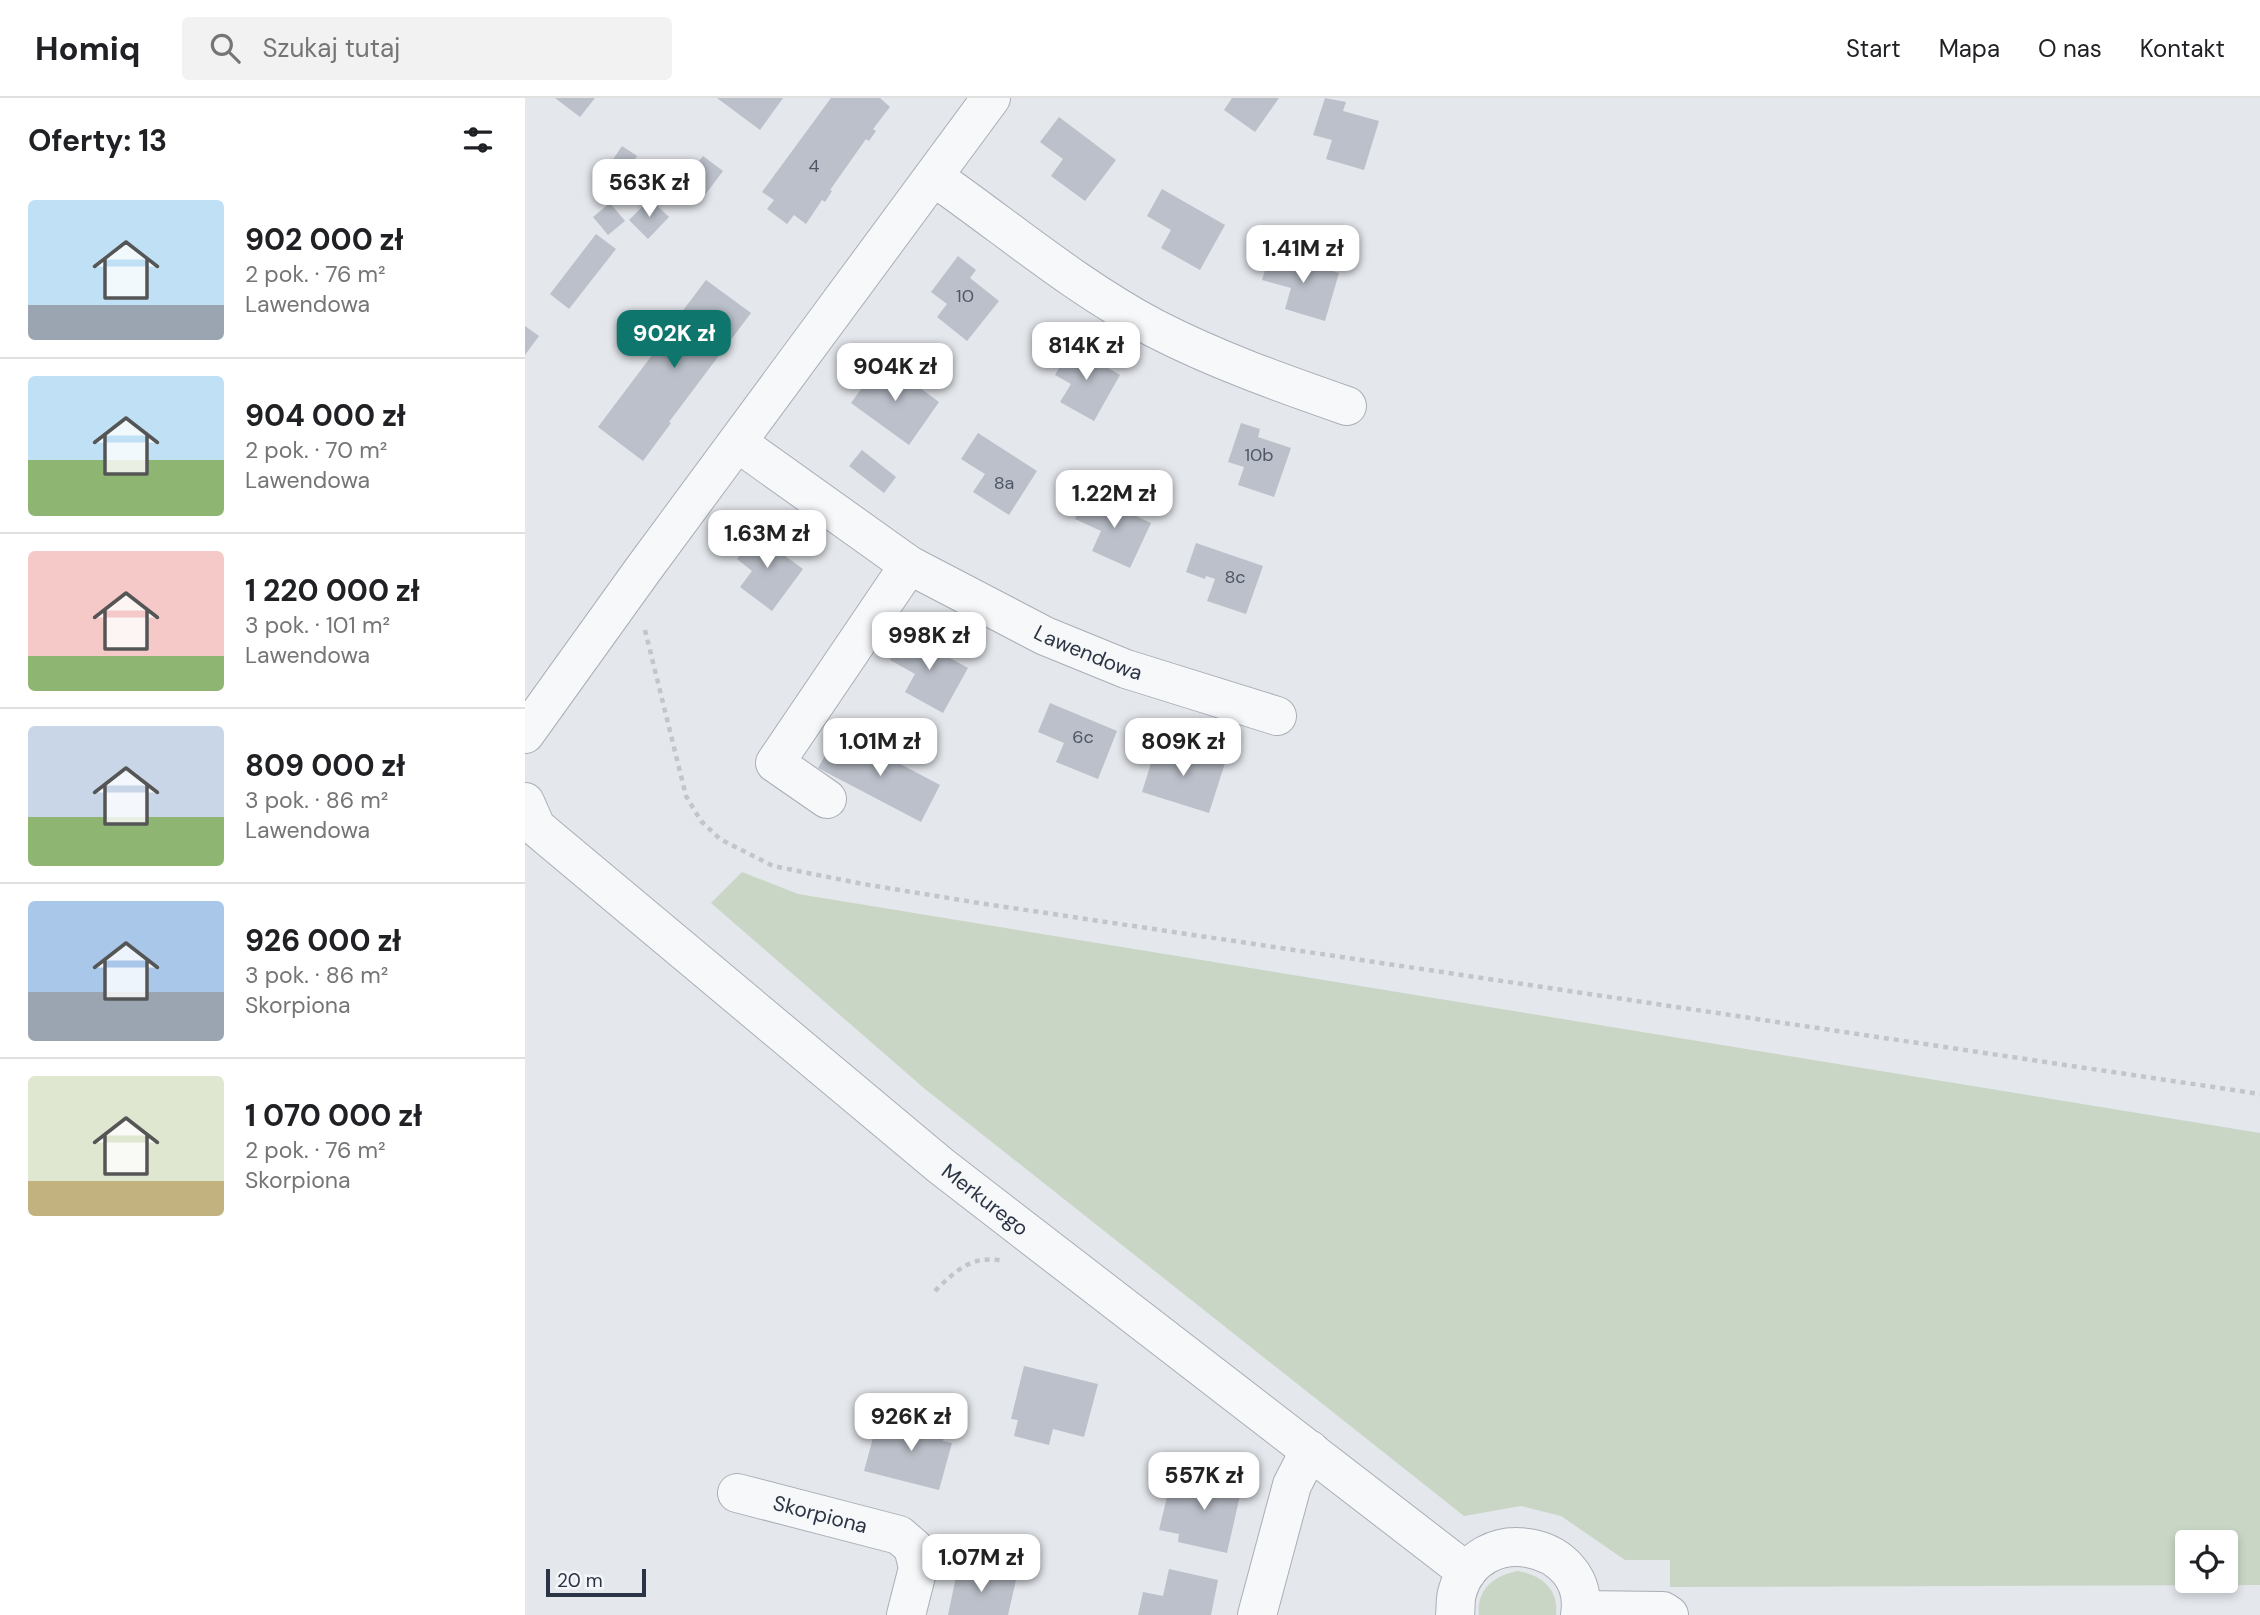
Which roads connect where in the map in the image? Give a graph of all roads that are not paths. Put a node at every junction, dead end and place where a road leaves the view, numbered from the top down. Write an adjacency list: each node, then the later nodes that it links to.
1 (991, 98): 2 (street)
2 (934, 177): 3 (street); 4 (street)
3 (1347, 406)
4 (738, 443): 5 (street, Lawendowa); 7 (street)
5 (909, 565): 6 (street, Lawendowa); 8 (street)
6 (1277, 716)
7 (525, 734)
8 (827, 799)
9 (525, 802): 10 (street, Merkurego)
10 (1310, 1450): 12 (street, Merkurego); 16 (street)
11 (737, 1493): 15 (street, Skorpiona)
12 (1467, 1572): 13 (street); 17 (street)
13 (1581, 1613): 14 (street)
14 (1658, 1613)
15 (906, 1615)
16 (1257, 1615)
17 (1455, 1615)

